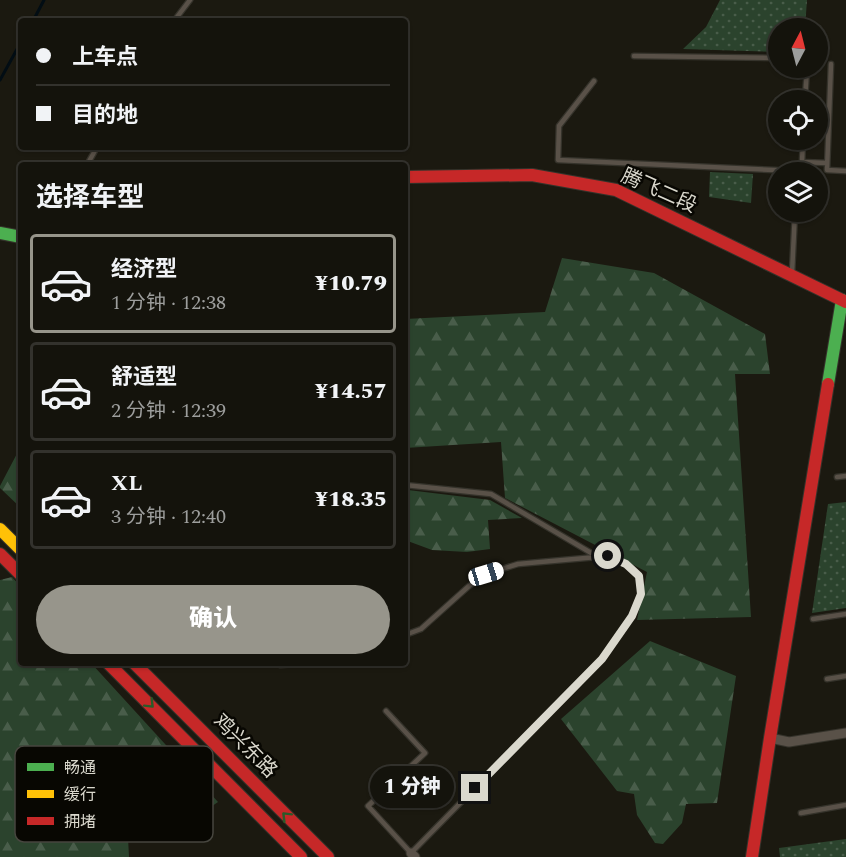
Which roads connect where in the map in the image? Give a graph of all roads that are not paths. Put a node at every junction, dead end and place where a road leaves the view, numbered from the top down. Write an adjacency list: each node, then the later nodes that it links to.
1 (190, 0): 2 (lane)
2 (176, 18)
3 (634, 56): 4 (lane)
4 (768, 58)
5 (831, 64): 9 (lane)
6 (594, 81): 11 (lane)
7 (803, 150): 8 (lane)
8 (802, 162)
9 (827, 162)
10 (828, 170): 12 (lane)
11 (768, 171)
12 (846, 171)
13 (408, 177): 17 (main road, 腾飞二段)
14 (795, 222): 17 (lane)
15 (0, 233): 16 (main road)
16 (18, 236)
17 (792, 275): 18 (main road, 腾飞二段)
18 (844, 301): 36 (main road)
19 (846, 476): 20 (lane)
20 (837, 477)
21 (408, 484): 25 (lane)
22 (0, 529): 23 (main road)
23 (18, 547)
24 (0, 554): 26 (main road)
25 (598, 557): 29 (lane); 41 (lane)
26 (18, 572)
27 (846, 614): 28 (lane)
28 (813, 619)
29 (408, 634)
30 (111, 666): 37 (main road, 鸡兴东路, one-way to 37)
31 (137, 666): 43 (main road, 鸡兴东路, one-way to 31)
32 (846, 676): 33 (lane)
33 (827, 679)
34 (386, 711): 41 (lane)
35 (846, 734): 36 (street)
36 (770, 738): 44 (main road)
37 (191, 746)
38 (213, 769): 42 (main road, 鸡兴东路, one-way to 42)
39 (846, 805): 40 (lane)
40 (801, 813)
41 (413, 855)
42 (301, 857)
43 (328, 857)
44 (752, 857)

